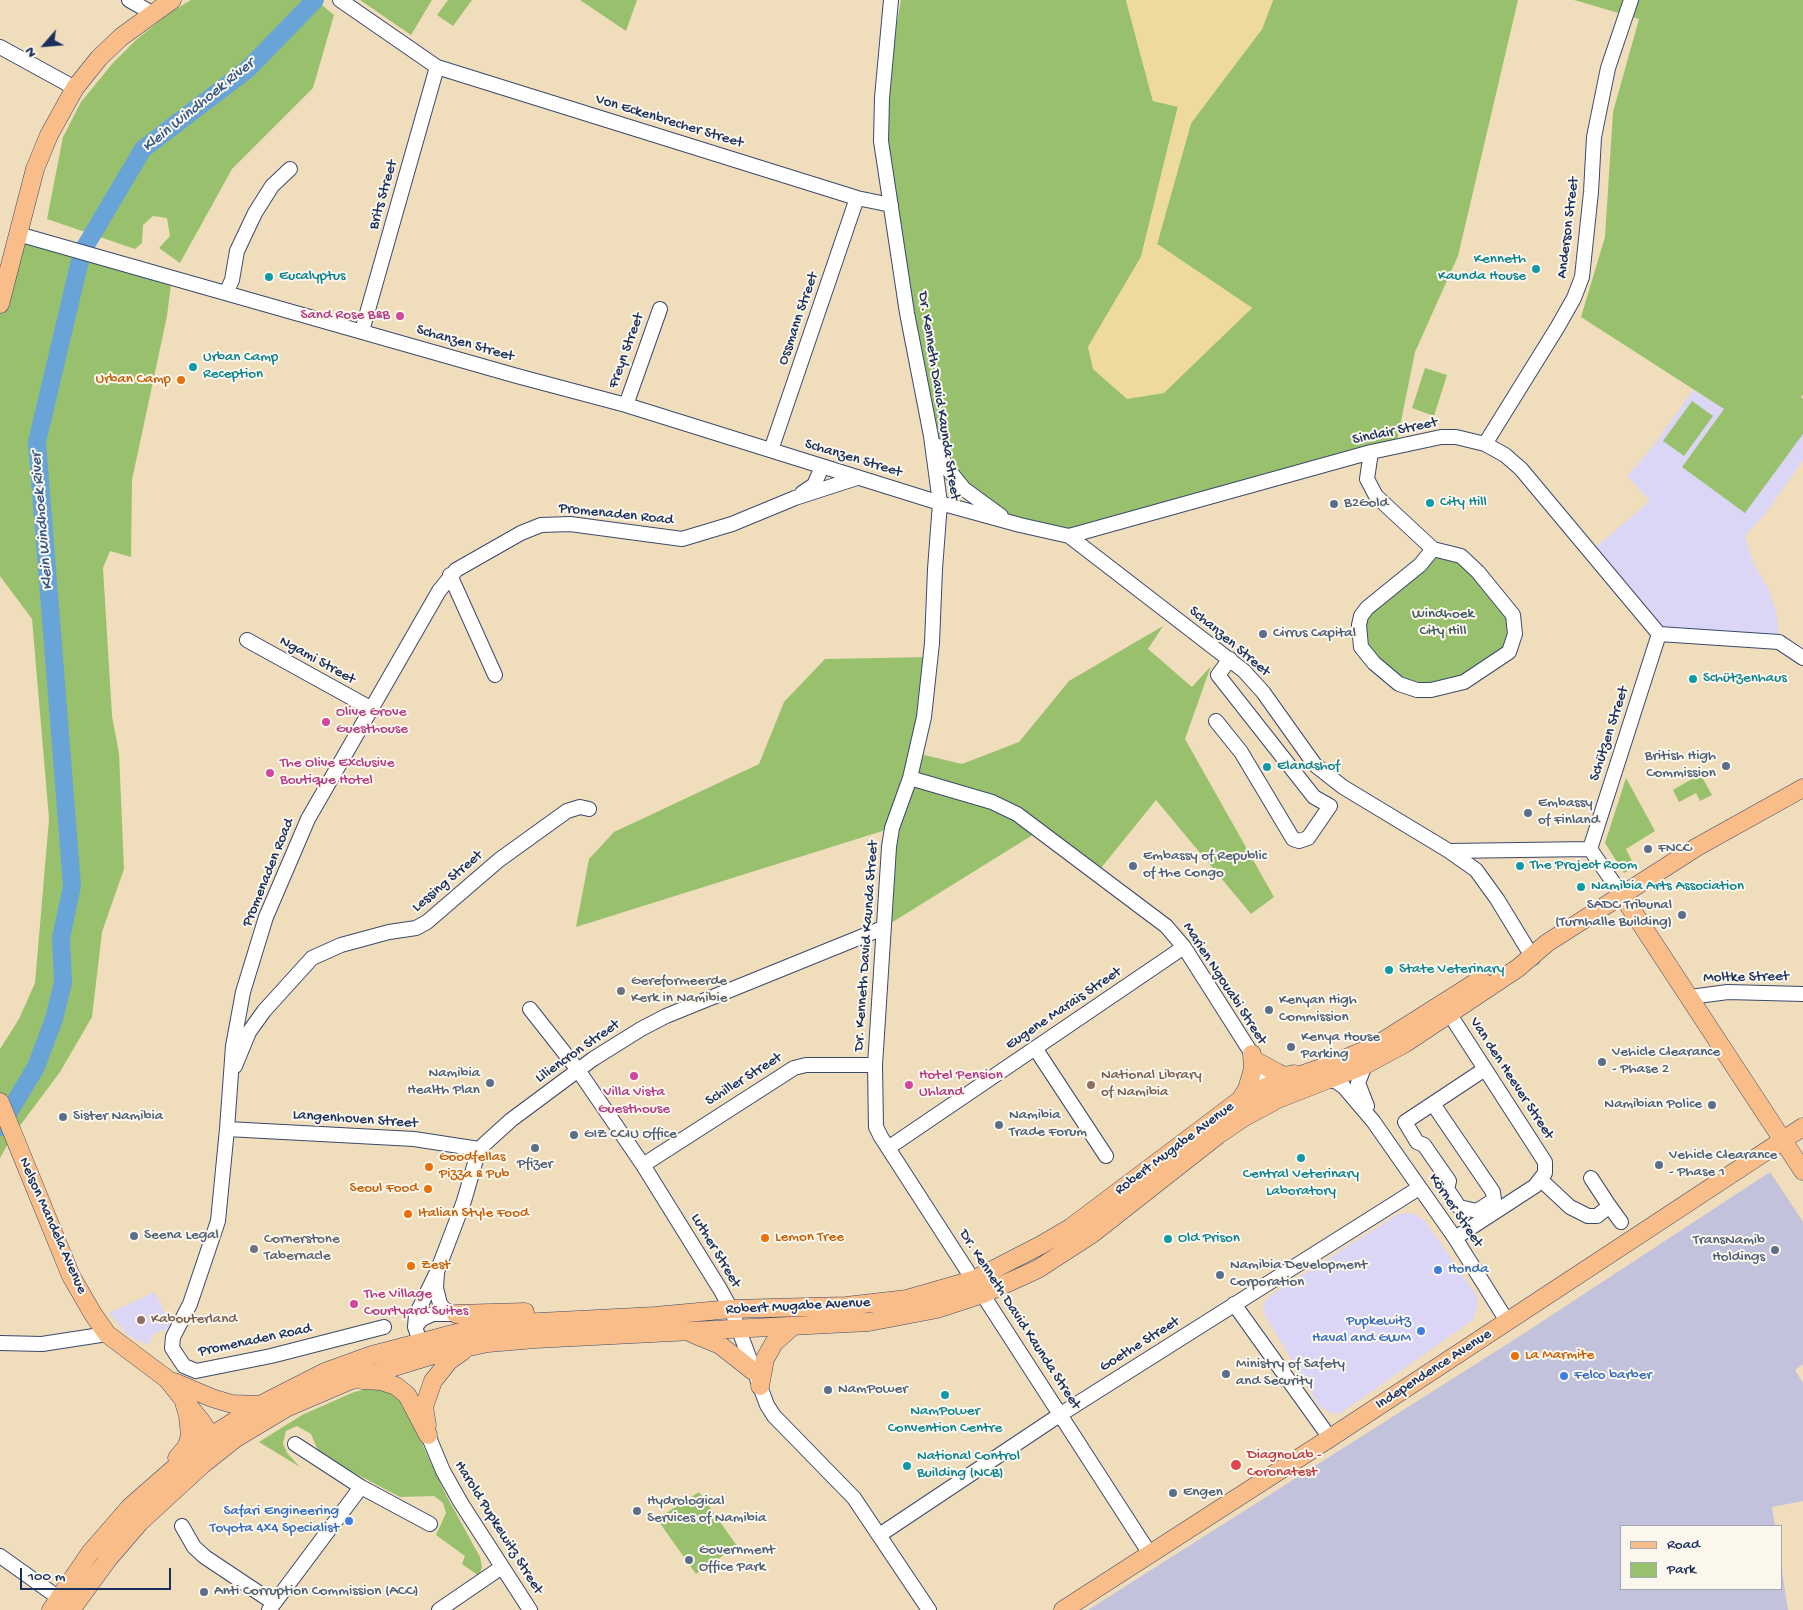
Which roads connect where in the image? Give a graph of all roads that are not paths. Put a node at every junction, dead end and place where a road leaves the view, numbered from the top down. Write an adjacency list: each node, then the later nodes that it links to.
1 (128, 0): 6 (street)
2 (172, 0): 6 (main road)
3 (340, 0): 8 (street, Von Eckenbrecher Street)
4 (1631, 0): 20 (street, Anderson Street)
5 (888, 1): 12 (street, Dr. Kenneth David Kaunda Street)
6 (152, 13): 9 (main road)
7 (0, 48): 9 (street)
8 (437, 67): 11 (street, Von Eckenbrecher Street); 17 (street, Brits Street)
9 (75, 88): 13 (main road)
10 (290, 169): 14 (street)
11 (857, 198): 12 (street, Von Eckenbrecher Street); 21 (street, Ossmann Street)
12 (891, 206): 19 (street, Dr. Kenneth David Kaunda Street)
13 (18, 234): 14 (street, Schanzen Street); 15 (main road)
14 (226, 293): 17 (street, Schanzen Street)
15 (0, 304)
16 (660, 309): 18 (street, Freyn Street)
17 (362, 331): 18 (street, Schanzen Street)
18 (626, 405): 21 (street, Schanzen Street)
19 (931, 436): 26 (street, Dr. Kenneth David Kaunda Street); 27 (street)
20 (1485, 444): 22 (street, Sinclair Street); 31 (street, Sinclair Street)
21 (771, 450): 23 (street, Schanzen Street)
22 (1371, 452): 28 (street, Sinclair Street); 29 (street)
23 (822, 467): 24 (street, Schanzen Street); 25 (street, Promenaden Road)
24 (857, 478): 25 (street, Promenaden Road); 26 (street, Schanzen Street)
25 (796, 498): 30 (street, Promenaden Road)
26 (940, 503): 27 (street, Schanzen Street); 40 (street, Dr. Kenneth David Kaunda Street)
27 (1020, 525): 28 (street, Schanzen Street)
28 (1069, 536): 35 (street, Schanzen Street)
29 (1433, 549): 29 (street)
30 (450, 575): 37 (street); 38 (street, Promenaden Road)
31 (1659, 634): 33 (street); 45 (street, Schützen Street)
32 (247, 640): 38 (street, Ngami Street)
33 (1773, 643): 34 (street); 36 (street)
34 (1803, 658)
35 (1230, 660): 41 (street, Schanzen Street); 43 (street)
36 (1803, 669)
37 (495, 675)
38 (372, 709): 62 (street, Promenaden Road)
39 (1216, 721): 43 (street)
40 (910, 778): 48 (street, Dr. Kenneth David Kaunda Street); 49 (street, Marien Ngouabi Street)
41 (1343, 787): 43 (street); 46 (street, Schanzen Street)
42 (1803, 788): 47 (main road, Robert Mugabe Avenue)
43 (1330, 806)
44 (589, 809): 62 (street, Lessing Street)
45 (1590, 849): 46 (street); 47 (street)
46 (1449, 851): 50 (street, Schanzen Street)
47 (1622, 894): 50 (main road, Robert Mugabe Avenue); 52 (main road)
48 (883, 928): 57 (street, Dr. Kenneth David Kaunda Street); 60 (street, Liliencron Street)
49 (1184, 947): 55 (street, Eugene Marais Street); 56 (street, Marien Ngouabi Street)
50 (1530, 953): 54 (main road, Robert Mugabe Avenue)
51 (1803, 994): 52 (street, Moltke Street)
52 (1690, 996): 72 (main road)
53 (530, 1009): 60 (street, Luther Street)
54 (1446, 1009): 58 (main road, Robert Mugabe Avenue); 59 (street, Van den Heever Street); 61 (main road, Robert Mugabe Avenue)
55 (1035, 1048): 73 (street, Eugene Marais Street); 75 (street)
56 (1254, 1057): 61 (main road); 64 (street, Marien Ngouabi Street); 66 (main road)
57 (876, 1065): 73 (street, Dr. Kenneth David Kaunda Street); 76 (street, Schiller Street)
58 (1365, 1065): 63 (main road, Robert Mugabe Avenue); 69 (street, Körner Street)
59 (1485, 1069): 68 (street); 78 (street, Van den Heever Street)
60 (578, 1070): 74 (street, Liliencron Street); 76 (street, Luther Street)
61 (1301, 1073): 64 (main road, Robert Mugabe Avenue)
62 (230, 1078): 71 (street, Promenaden Road)
63 (1326, 1079): 65 (main road, Robert Mugabe Avenue); 69 (street, Körner Street)
64 (1268, 1086): 65 (street); 66 (main road, Robert Mugabe Avenue)
65 (1294, 1092): 85 (main road, Robert Mugabe Avenue)
66 (1240, 1100): 85 (main road, Robert Mugabe Avenue)
67 (0, 1102): 95 (main road, Nelson Mandela Avenue)
68 (1433, 1104): 68 (street)
69 (1373, 1121): 80 (street, Körner Street)
70 (1803, 1127): 72 (main road, Independence Avenue)
71 (227, 1129): 74 (street, Langenhoven Street); 92 (street, Promenaden Road)
72 (1782, 1141): 77 (main road); 90 (main road, Independence Avenue)
73 (888, 1148): 85 (street, Dr. Kenneth David Kaunda Street)
74 (479, 1149): 84 (street)
75 (1106, 1156)
76 (643, 1165): 87 (street, Luther Street)
77 (1803, 1170)
78 (1543, 1176): 81 (street); 83 (street)
79 (1590, 1178): 81 (street)
80 (1419, 1188): 83 (street, Körner Street); 86 (street, Goethe Street)
81 (1608, 1204): 82 (street)
82 (1621, 1222)
83 (1454, 1238): 90 (street, Körner Street)
84 (437, 1272): 88 (street); 96 (street)
85 (978, 1287): 87 (main road, Robert Mugabe Avenue); 91 (main road, Robert Mugabe Avenue); 104 (street, Dr. Kenneth David Kaunda Street)
86 (1234, 1304): 104 (street, Goethe Street); 106 (street)
87 (731, 1309): 89 (main road, Robert Mugabe Avenue); 93 (street, Luther Street)
88 (456, 1314): 89 (main road); 96 (street)
89 (655, 1316): 96 (main road, Robert Mugabe Avenue)
90 (1507, 1321): 106 (main road, Independence Avenue)
91 (793, 1326): 93 (main road, Robert Mugabe Avenue); 99 (main road)
92 (384, 1327)
93 (739, 1330): 94 (main road, Robert Mugabe Avenue); 99 (street, Luther Street)
94 (687, 1331): 98 (main road, Robert Mugabe Avenue); 99 (main road)
95 (107, 1334): 97 (street); 100 (main road, Nelson Mandela Avenue)
96 (420, 1342): 98 (main road, Robert Mugabe Avenue); 101 (main road, Robert Mugabe Avenue); 103 (main road, Robert Mugabe Avenue)
97 (0, 1343)
98 (468, 1347): 105 (main road)
99 (756, 1378): 113 (street, Luther Street)
100 (167, 1379): 102 (main road, Nelson Mandela Avenue); 103 (main road)
101 (349, 1381): 105 (main road); 107 (main road, Robert Mugabe Avenue)
102 (182, 1395): 107 (main road, Nelson Mandela Avenue); 109 (main road)
103 (260, 1405): 107 (main road, Robert Mugabe Avenue)
104 (1060, 1414): 113 (street, Goethe Street); 114 (street, Dr. Kenneth David Kaunda Street)
105 (428, 1435): 116 (street, Harold Pupkewitz Street)
106 (1330, 1438): 114 (main road, Independence Avenue)
107 (216, 1443): 109 (main road, Robert Mugabe Avenue); 117 (main road, Robert Mugabe Avenue)
108 (295, 1444): 110 (street)
109 (152, 1487): 117 (main road, Robert Mugabe Avenue)
110 (361, 1487): 111 (street); 118 (street)
111 (430, 1524)
112 (182, 1526): 118 (street)
113 (881, 1534): 121 (street, Luther Street)
114 (1150, 1554): 122 (main road, Independence Avenue)
115 (0, 1556): 117 (street)
116 (502, 1567): 119 (street); 120 (street, Harold Pupkewitz Street)
117 (63, 1606)
118 (272, 1607)
119 (439, 1610)
120 (530, 1610)
121 (929, 1610)
122 (1063, 1610)

